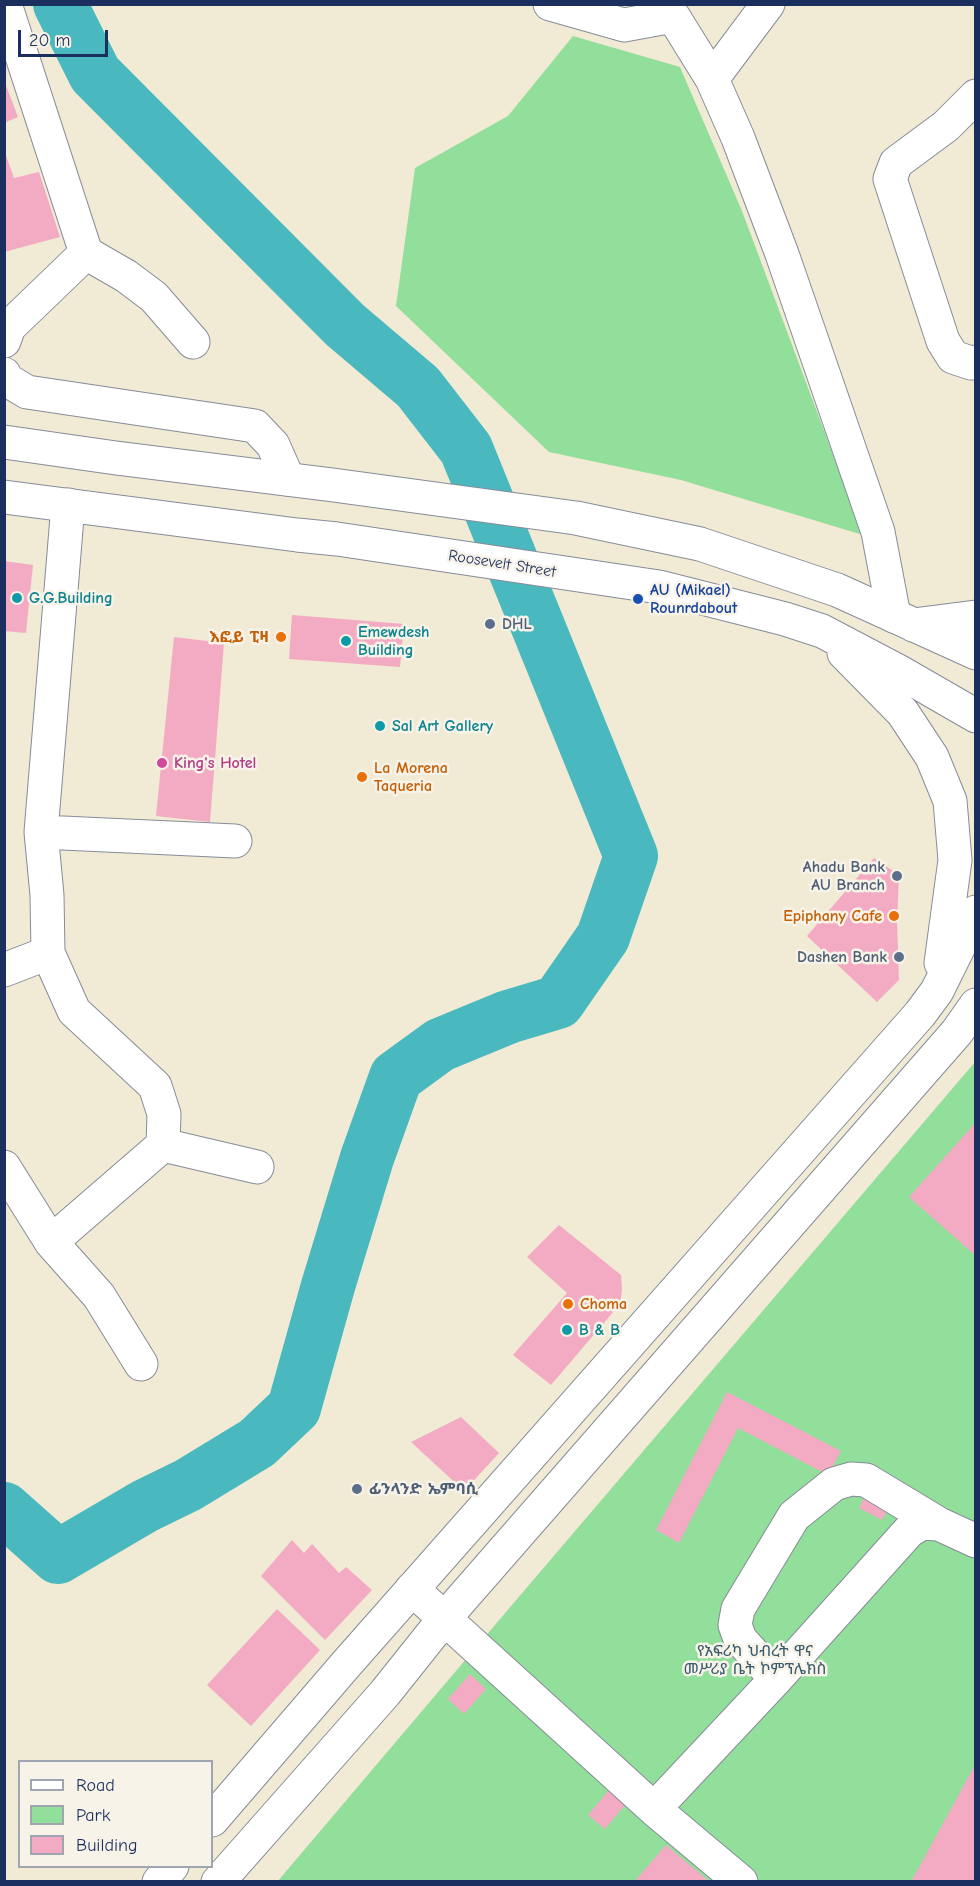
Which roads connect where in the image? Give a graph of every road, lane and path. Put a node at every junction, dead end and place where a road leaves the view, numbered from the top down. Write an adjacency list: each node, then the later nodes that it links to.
1 (5, 4): 7 (main road)
2 (768, 4): 5 (main road)
3 (553, 5): 4 (main road)
4 (669, 10): 5 (main road)
5 (712, 79): 17 (main road)
6 (975, 96): 10 (main road)
7 (86, 253): 8 (main road); 9 (main road)
8 (4, 341)
9 (193, 342)
10 (975, 362)
11 (4, 374): 13 (main road)
12 (4, 442): 13 (main road)
13 (288, 479): 17 (main road)
14 (4, 497): 15 (main road, Roosevelt Street)
15 (68, 505): 18 (main road, Roosevelt Street); 21 (main road)
16 (975, 617): 17 (main road)
17 (904, 620): 19 (main road)
18 (822, 631): 20 (main road, Roosevelt Street); 26 (main road)
19 (975, 653)
20 (975, 716)
21 (41, 832): 22 (main road); 24 (main road)
22 (235, 841)
23 (975, 912): 26 (main road)
24 (48, 953): 25 (main road); 29 (main road)
25 (4, 970)
26 (937, 991): 36 (main road)
27 (975, 1005): 28 (main road)
28 (966, 1024): 37 (main road)
29 (163, 1145): 31 (main road); 32 (main road)
30 (4, 1167): 32 (main road)
31 (257, 1167)
32 (51, 1242): 33 (main road)
33 (141, 1364)
34 (939, 1524): 35 (main road); 38 (main road); 38 (main road)
35 (975, 1541)
36 (412, 1589): 37 (main road); 40 (main road)
37 (444, 1619): 39 (main road); 43 (main road)
38 (776, 1679): 39 (main road)
39 (654, 1809): 44 (main road)
40 (213, 1819)
41 (170, 1868): 42 (main road)
42 (159, 1881)
43 (218, 1881)
44 (741, 1881)

